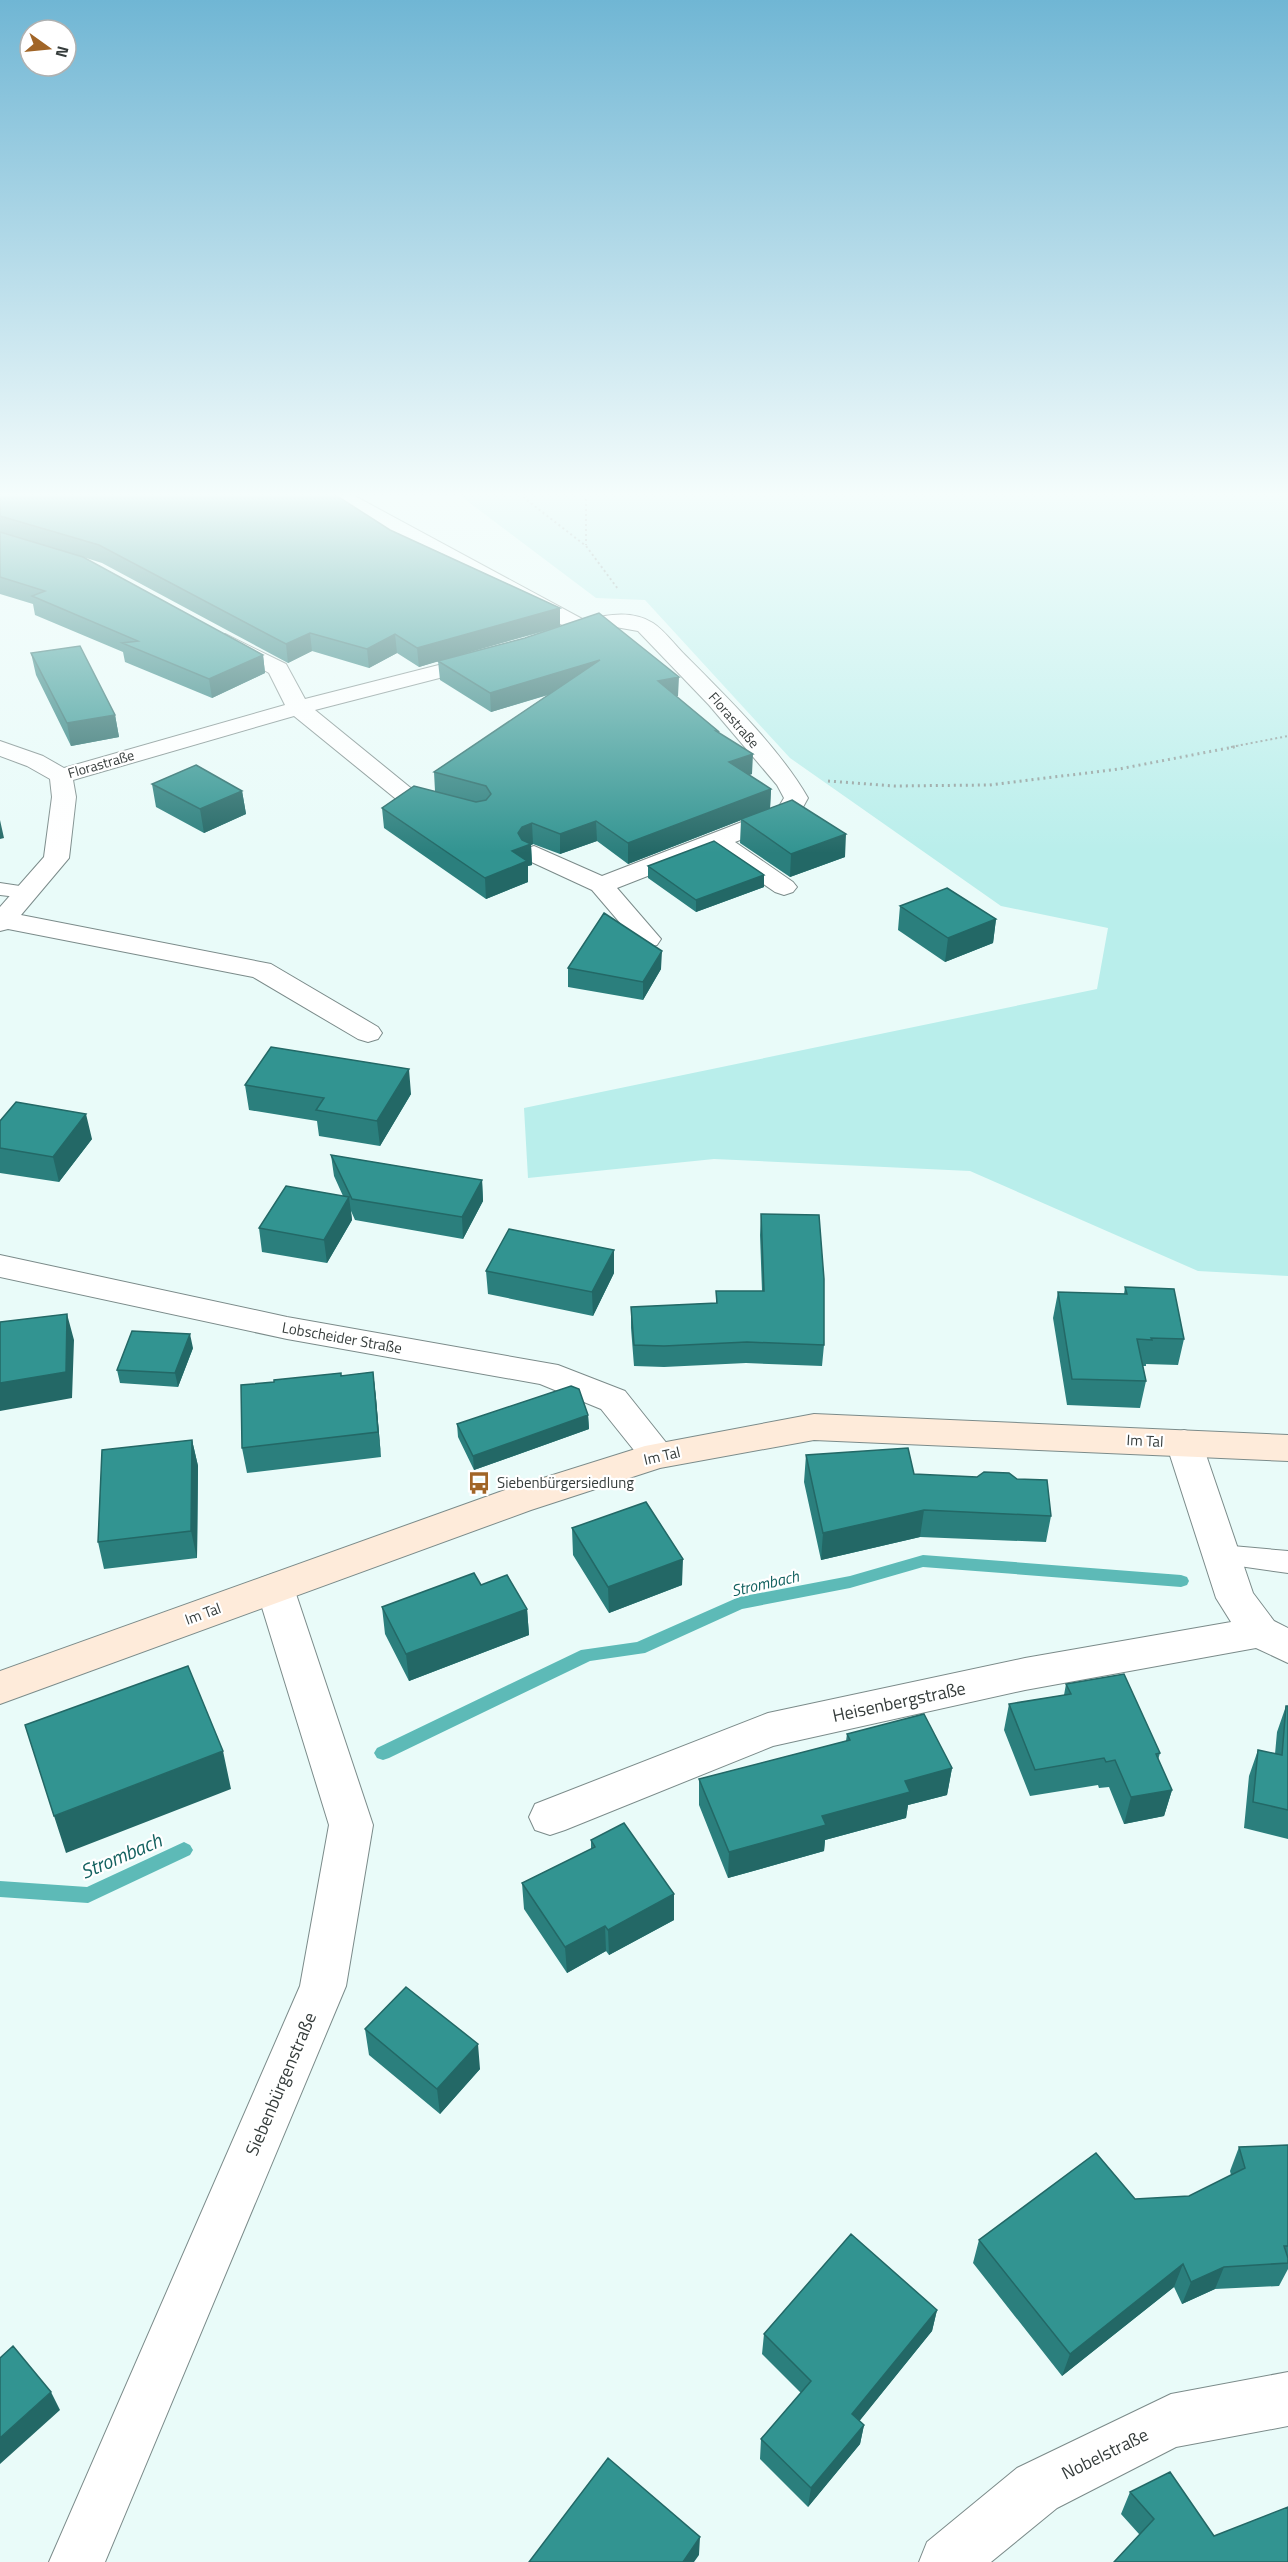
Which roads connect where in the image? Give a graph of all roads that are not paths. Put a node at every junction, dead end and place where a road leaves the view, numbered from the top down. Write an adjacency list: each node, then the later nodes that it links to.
1 (557, 614): 2 (street)
2 (584, 628): 4 (street); 10 (street, Florastraße)
3 (206, 630): 6 (street)
4 (540, 643)
5 (506, 653): 6 (street, Florastraße)
6 (298, 708): 8 (street, Florastraße); 9 (street)
7 (0, 748): 8 (street)
8 (61, 776): 15 (street, Florastraße)
9 (468, 810)
10 (718, 842): 12 (street); 13 (street)
11 (534, 854): 12 (street)
12 (600, 885): 17 (street)
13 (784, 887)
14 (0, 889): 15 (lane)
15 (26, 892): 16 (street, Florastraße)
16 (1, 921): 18 (street, Florastraße)
17 (648, 939)
18 (368, 1033)
19 (0, 1266): 22 (street, Lobscheider Straße)
20 (1184, 1443): 21 (main road, Im Tal); 22 (main road, Im Tal); 23 (street, Heisenbergstraße)
21 (1288, 1448)
22 (658, 1455): 25 (main road, Im Tal)
23 (1221, 1555): 24 (lane); 26 (street, Heisenbergstraße)
24 (1288, 1562)
25 (275, 1588): 27 (main road, Im Tal); 30 (street, Siebenbürgenstraße)
26 (1274, 1639): 28 (street, Heisenbergstraße)
27 (0, 1688)
28 (550, 1817)
29 (1288, 2399): 31 (street, Nobelstraße)
30 (77, 2562)
31 (947, 2562)

